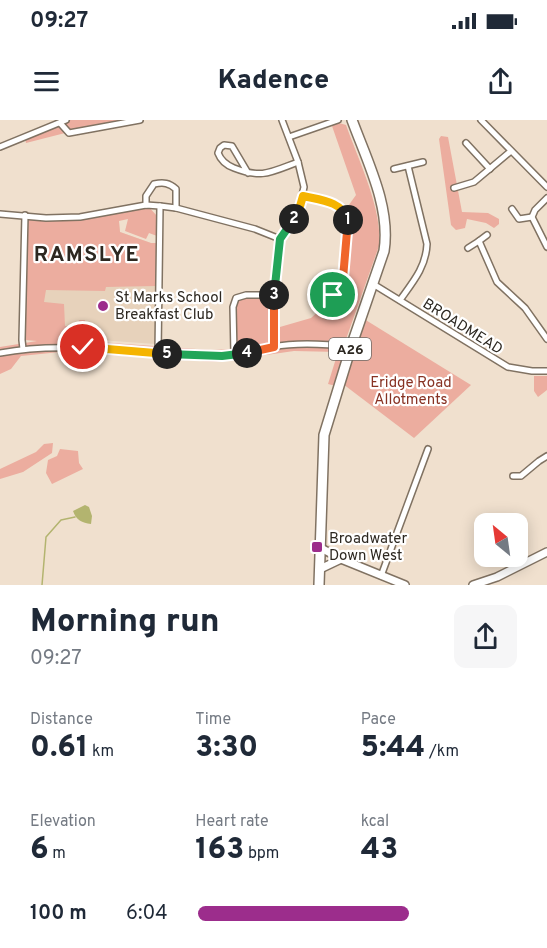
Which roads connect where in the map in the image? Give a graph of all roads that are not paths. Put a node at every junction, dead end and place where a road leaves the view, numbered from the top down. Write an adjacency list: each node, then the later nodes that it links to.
1 (66, 120): 7 (street)
2 (140, 120): 7 (street)
3 (282, 120): 8 (street)
4 (338, 120): 8 (street)
5 (352, 120): 34 (highway, A26)
6 (481, 120): 11 (street)
7 (60, 123): 10 (street)
8 (289, 137): 12 (street)
9 (466, 143): 16 (street)
10 (0, 147)
11 (512, 151): 16 (street); 18 (street)
12 (298, 162): 17 (street); 20 (street)
13 (423, 162): 14 (street)
14 (408, 166): 15 (street); 37 (street)
15 (394, 169)
16 (489, 170): 19 (street)
17 (248, 173): 17 (street)
18 (547, 187)
19 (454, 188)
20 (303, 196): 30 (street); 35 (street)
21 (547, 198): 28 (street)
22 (146, 205): 23 (street); 24 (street); 27 (street)
23 (160, 206): 24 (street); 43 (street)
24 (176, 208): 30 (street)
25 (512, 209): 28 (street)
26 (0, 214): 27 (street)
27 (24, 215): 41 (street)
28 (532, 218): 32 (street)
29 (487, 235): 31 (street)
30 (280, 239): 36 (street)
31 (479, 241): 33 (street); 38 (street)
32 (547, 247)
33 (468, 248)
34 (373, 284): 37 (street, BROADMEAD); 40 (highway, A26)
35 (342, 290): 35 (street)
36 (274, 295): 39 (street); 44 (street)
37 (400, 300): 45 (street, BROADMEAD)
38 (547, 339)
39 (274, 347): 40 (street); 44 (street)
40 (351, 347): 49 (highway, A26)
41 (23, 349): 42 (street); 43 (street)
42 (0, 353)
43 (158, 353): 44 (street)
44 (234, 355)
45 (547, 371)
46 (428, 449): 53 (street)
47 (547, 456): 48 (street)
48 (513, 476)
49 (321, 548): 51 (street); 52 (highway, A26)
50 (547, 552): 54 (street)
51 (341, 559): 52 (street); 53 (street)
52 (320, 569): 55 (highway, A26)
53 (381, 576): 56 (street)
54 (497, 577): 57 (street); 58 (street)
55 (319, 585)
56 (405, 585)
57 (473, 585)
58 (500, 585)

